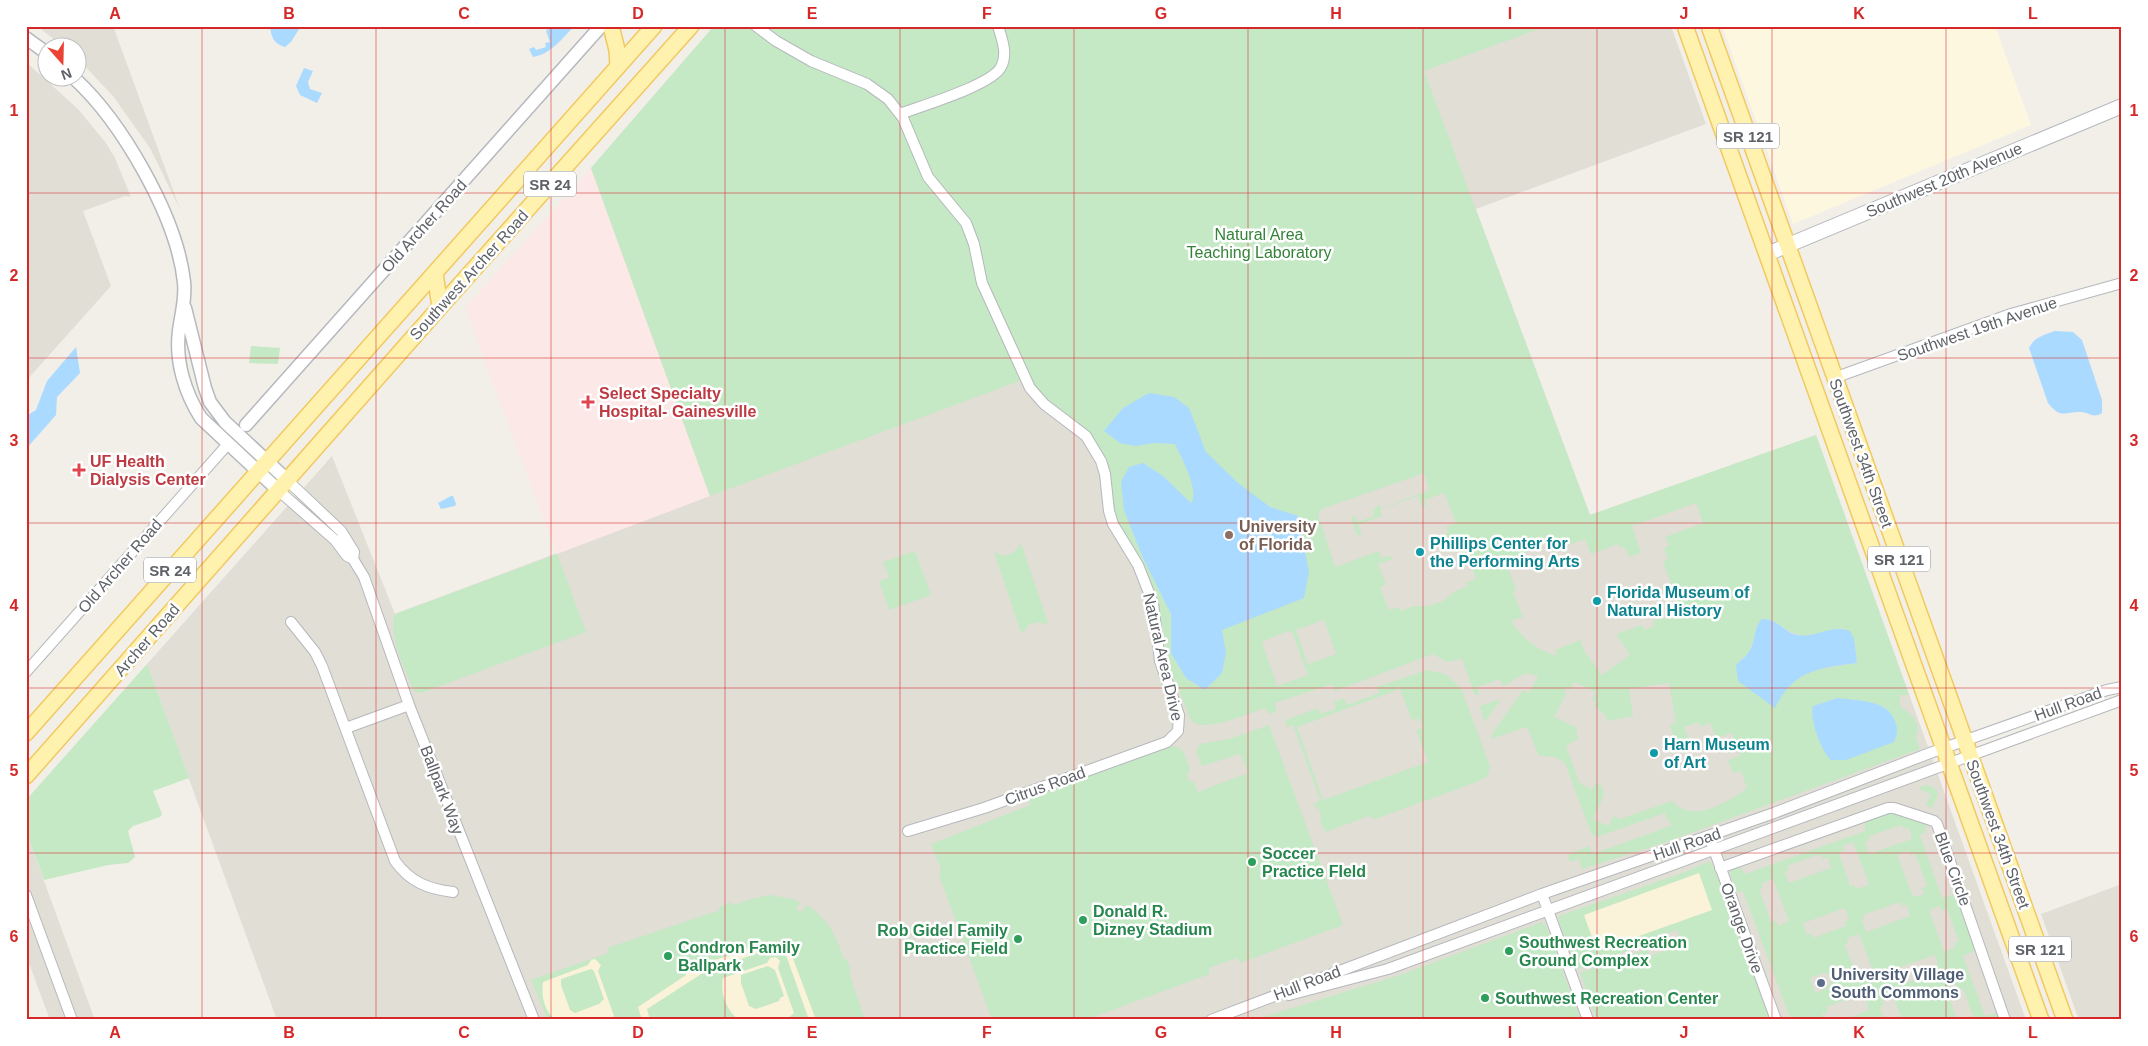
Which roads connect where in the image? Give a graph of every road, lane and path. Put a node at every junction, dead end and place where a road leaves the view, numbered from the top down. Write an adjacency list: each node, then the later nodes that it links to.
1 (601, 26): 25 (street, Old Archer Road)
2 (611, 26): 11 (main road)
3 (654, 26): 11 (main road, Southwest Archer Road / SR 24)
4 (691, 26): 21 (main road, Southwest Archer Road / SR 24)
5 (756, 26): 15 (street, Natural Area Drive)
6 (998, 26): 15 (street)
7 (1709, 26): 13 (main road, Southwest 34th Street / SR 121)
8 (1686, 27): 13 (main road); 17 (main road, Southwest 34th Street / SR 121)
9 (26, 38): 10 (street)
10 (38, 47)
11 (618, 66): 18 (main road, Southwest Archer Road / SR 24)
12 (83, 88): 20 (street)
13 (1732, 92): 16 (main road, Southwest 34th Street / SR 121)
14 (2122, 106): 16 (main road, Southwest 20th Avenue)
15 (900, 114): 36 (street, Natural Area Drive)
16 (1786, 246): 17 (main road, Southwest 20th Avenue); 23 (main road, Southwest 34th Street / SR 121)
17 (1767, 254): 22 (main road, Southwest 34th Street / SR 121)
18 (435, 273): 21 (main road); 28 (main road, Southwest Archer Road / SR 24)
19 (2122, 283): 23 (street, Southwest 19th Avenue)
20 (184, 305): 24 (street); 26 (street)
21 (440, 307): 29 (main road, Southwest Archer Road / SR 24)
22 (1788, 312): 23 (main road); 38 (main road, Southwest 34th Street / SR 121)
23 (1834, 378): 39 (main road, Southwest 34th Street / SR 121)
24 (228, 425): 25 (street); 27 (street)
25 (246, 425): 27 (street)
26 (228, 444): 28 (street); 31 (street, Old Archer Road)
27 (250, 444): 28 (street)
28 (262, 466): 29 (street); 37 (main road, Archer Road / SR 24)
29 (283, 485): 34 (street, Ballpark Way); 41 (main road, Archer Road / SR 24)
30 (292, 622): 35 (street)
31 (26, 672)
32 (2122, 687): 39 (street, Hull Road)
33 (2122, 700): 39 (street, Hull Road)
34 (409, 705): 35 (street); 52 (street, Ballpark Way)
35 (346, 728): 46 (street)
36 (1178, 731): 42 (street, Citrus Road)
37 (26, 733)
38 (1944, 748): 39 (street, Hull Road); 40 (main road, Southwest 34th Street / SR 121); 43 (street, Hull Road)
39 (1967, 748): 40 (street, Hull Road); 58 (main road, Southwest 34th Street / SR 121)
40 (1950, 763): 44 (street, Hull Road); 57 (main road, Southwest 34th Street / SR 121)
41 (26, 776)
42 (908, 831)
43 (1709, 836): 44 (street, Orange Drive); 47 (street, Hull Road)
44 (1713, 850): 45 (street, Orange Drive); 49 (street, Hull Road)
45 (1720, 868): 55 (street, Orange Drive); 56 (street, Blue Circle)
46 (453, 892)
47 (1542, 894): 49 (street); 50 (street, Hull Road)
48 (26, 895): 51 (street)
49 (1547, 909): 50 (street, Hull Road); 54 (street)
50 (1254, 1004): 53 (street, Hull Road)
51 (72, 1020)
52 (534, 1020)
53 (1211, 1020)
54 (1588, 1020)
55 (1776, 1020)
56 (2005, 1020)
57 (2041, 1020)
58 (2065, 1020)

